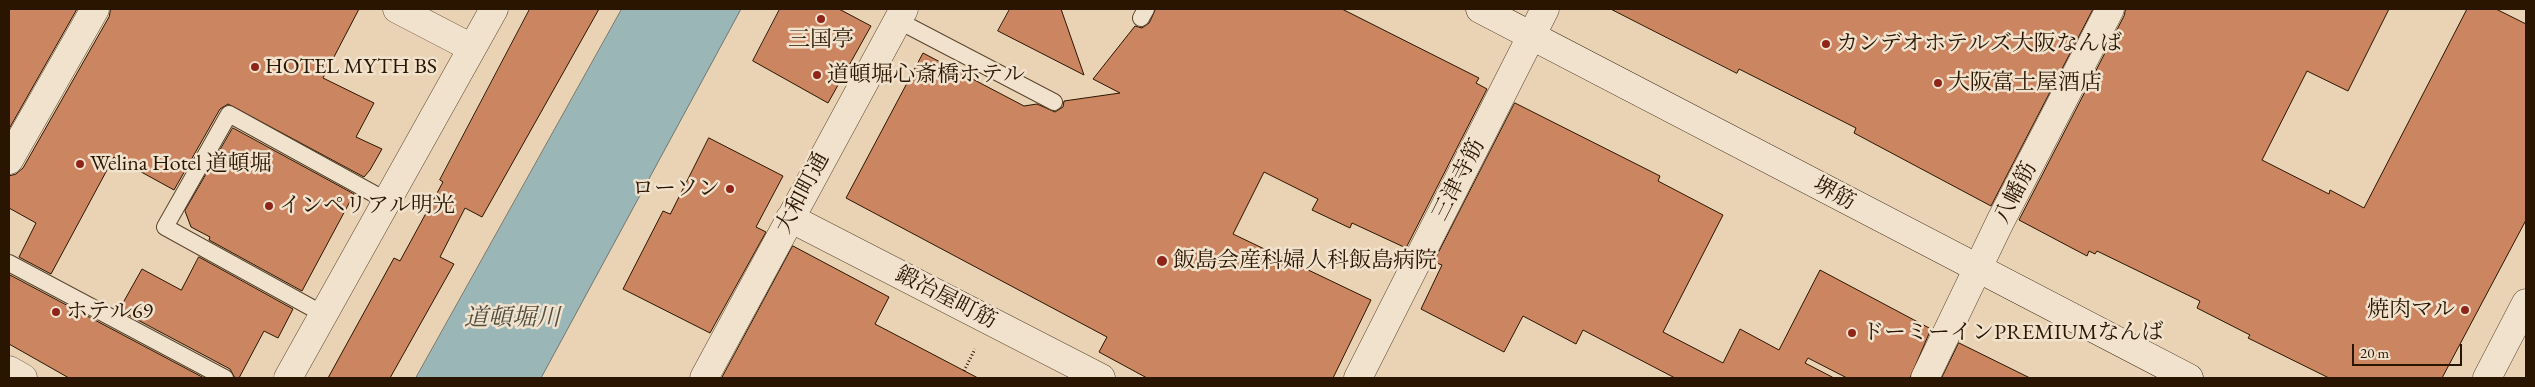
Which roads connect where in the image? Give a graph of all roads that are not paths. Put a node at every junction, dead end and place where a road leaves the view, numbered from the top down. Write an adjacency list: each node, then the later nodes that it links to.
1 (95, 9): 11 (street)
2 (397, 9): 9 (street)
3 (494, 9): 9 (street)
4 (1480, 9): 8 (street, 堺筋)
5 (1545, 9): 8 (street, 三津寺筋)
6 (2110, 9): 15 (street, 八幡筋)
7 (901, 15): 10 (lane); 13 (street, 大和町通)
8 (1532, 36): 15 (street, 堺筋); 24 (street, 三津寺筋)
9 (472, 48): 12 (street)
10 (1054, 102)
11 (9, 160)
12 (387, 201): 17 (street); 17 (lane)
13 (790, 218): 22 (street, 大和町通); 23 (street, 鍛冶屋町筋)
14 (9, 263): 20 (lane)
15 (1978, 269): 25 (street, 八幡筋); 26 (street, 堺筋)
16 (2526, 302): 27 (street)
17 (323, 314): 21 (street)
18 (9, 370): 19 (street)
19 (23, 378)
20 (225, 378)
21 (288, 378)
22 (704, 378)
23 (1101, 378)
24 (1358, 378)
25 (1924, 378)
26 (2189, 378)
27 (2486, 378)

